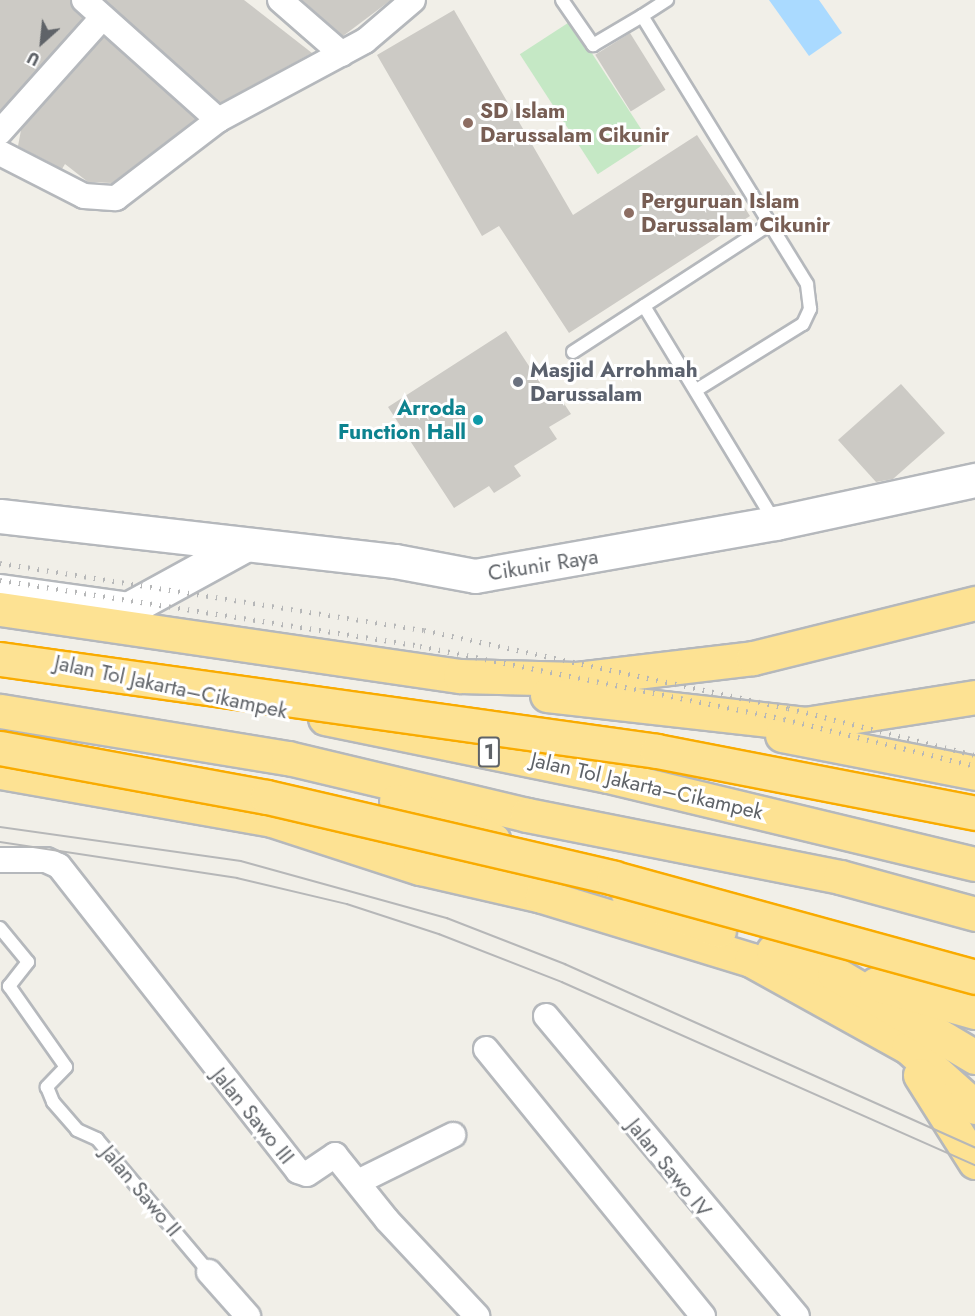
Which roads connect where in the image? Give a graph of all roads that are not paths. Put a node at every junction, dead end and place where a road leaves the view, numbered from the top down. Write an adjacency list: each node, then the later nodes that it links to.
1 (84, 0): 7 (street)
2 (280, 0): 8 (street)
3 (413, 0): 8 (street)
4 (562, 0): 6 (lane)
5 (667, 0): 6 (lane)
6 (642, 16): 12 (lane)
7 (103, 17): 9 (street); 10 (street)
8 (342, 54): 9 (street)
9 (218, 120): 11 (street)
10 (0, 132)
11 (0, 153)
12 (770, 224): 13 (lane); 15 (lane)
13 (644, 306): 14 (lane); 15 (lane)
14 (573, 352)
15 (698, 389): 18 (lane)
16 (975, 480): 18 (street, Cikunir Raya)
17 (0, 516): 19 (street, Cikunir Raya)
18 (776, 523): 19 (street, Cikunir Raya)
19 (243, 546): 20 (street)
20 (0, 591)
21 (975, 603): 22 (highway)
22 (0, 609)
23 (0, 626): 27 (highway)
24 (0, 652): 35 (highway, Jalan Tol Jakarta–Cikampek / 1)
25 (0, 659): 33 (highway, bridge)
26 (975, 697): 27 (highway)
27 (660, 709): 32 (highway)
28 (0, 711): 30 (highway)
29 (0, 748): 39 (highway, bridge)
30 (288, 758): 36 (highway); 38 (highway)
31 (0, 772): 40 (highway)
32 (975, 773)
33 (975, 813)
34 (0, 860): 48 (street, Jalan Sawo III)
35 (975, 864)
36 (975, 914)
37 (0, 928): 49 (lane, Jalan Sawo II)
38 (834, 973): 41 (highway); 44 (highway)
39 (975, 977)
40 (844, 1007): 45 (highway); 47 (highway)
41 (975, 1012)
42 (546, 1016): 53 (street, Jalan Sawo IV)
43 (486, 1049): 52 (street)
44 (975, 1057)
45 (975, 1107)
46 (453, 1135): 48 (street)
47 (975, 1162)
48 (360, 1181): 51 (street, Jalan Sawo III)
49 (209, 1272): 50 (street, Jalan Sawo II)
50 (248, 1316)
51 (477, 1316)
52 (703, 1316)
53 (797, 1316)

